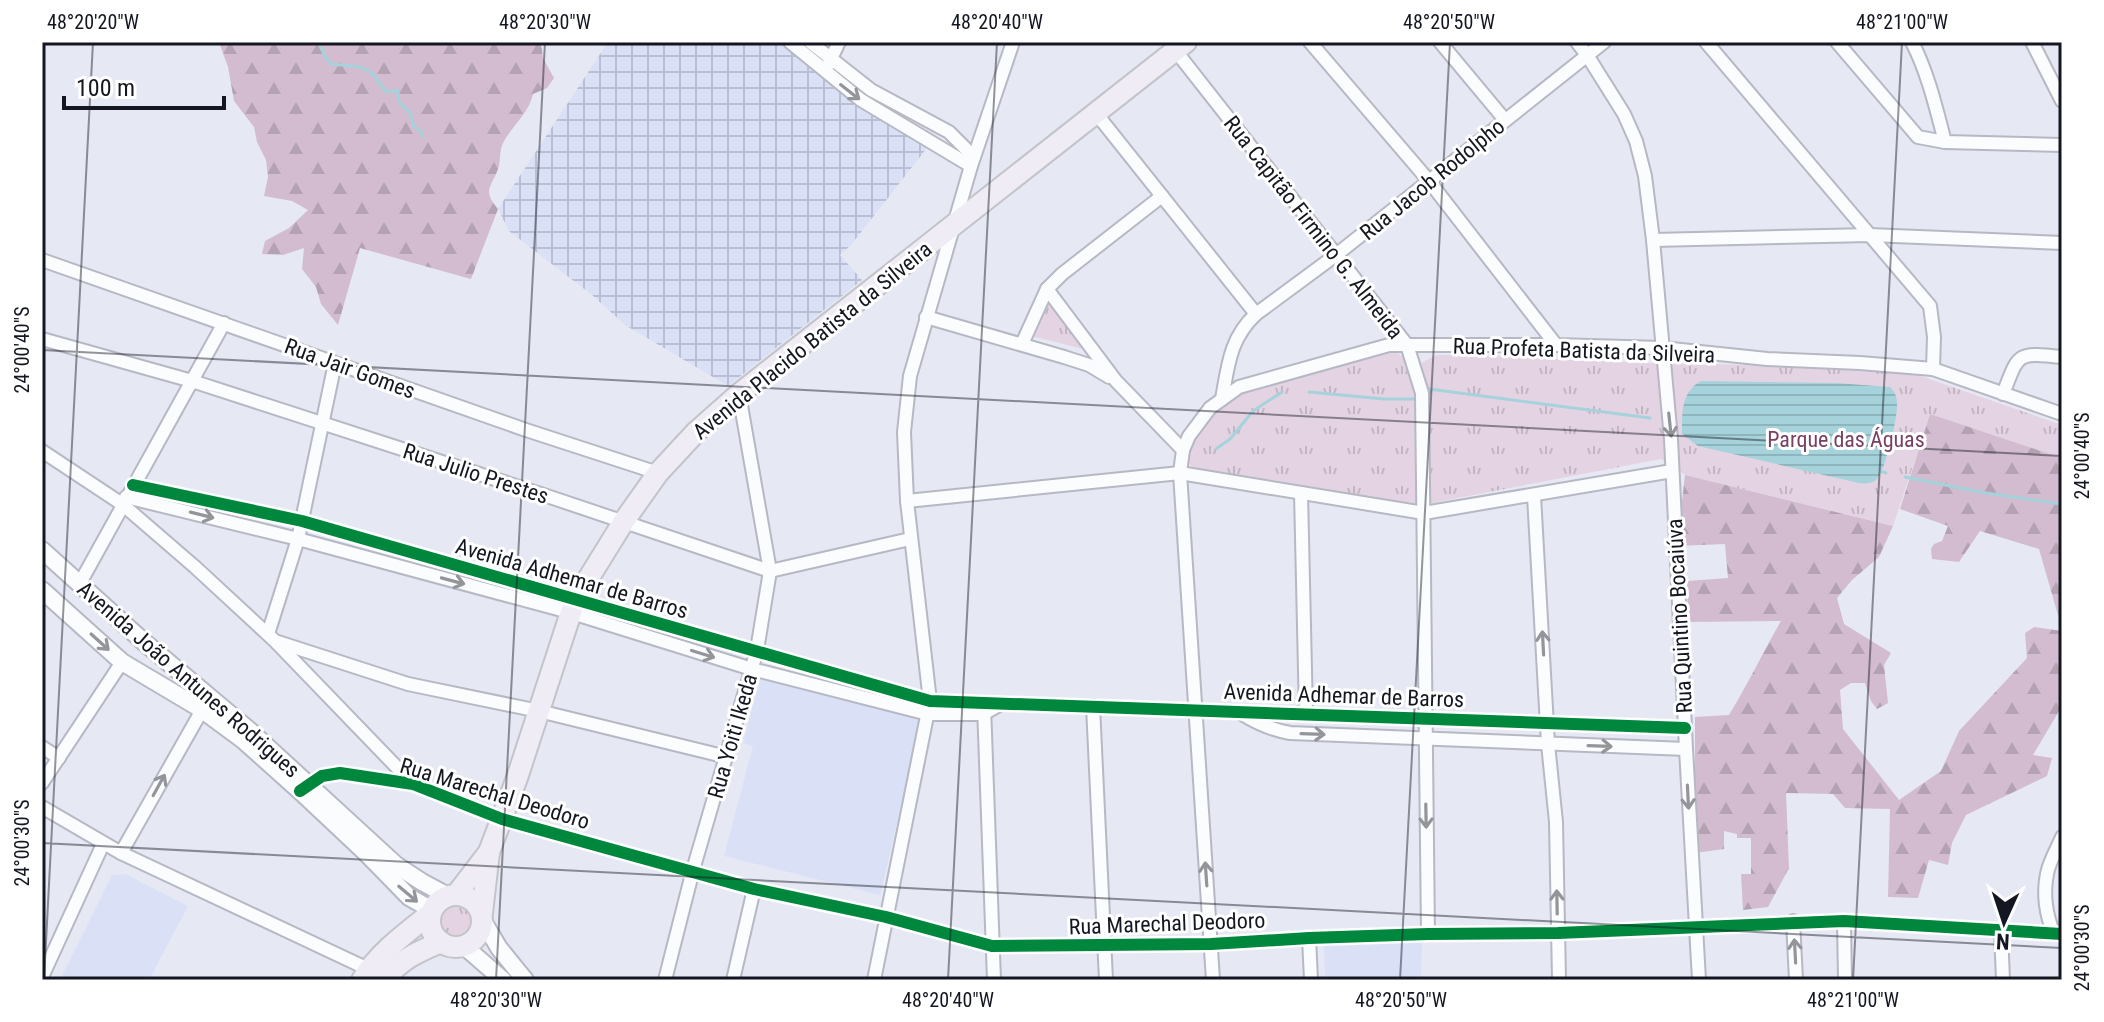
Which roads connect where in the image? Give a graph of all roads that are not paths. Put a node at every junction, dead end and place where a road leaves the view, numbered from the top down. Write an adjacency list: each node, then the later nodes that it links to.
1 (790, 42): 12 (street)
2 (839, 42): 15 (street)
3 (1013, 42): 21 (street)
4 (1310, 42): 22 (street)
5 (1440, 42): 18 (street)
6 (1577, 42): 14 (street, Rua Quintino Bocaiúva)
7 (1604, 42): 14 (street, Rua Jacob Rodolpho)
8 (1706, 42): 25 (street)
9 (1837, 42): 19 (street)
10 (1912, 42): 19 (street)
11 (2032, 42): 16 (street)
12 (813, 46): 15 (street)
13 (1180, 46): 17 (main road, Avenida Placido Batista da Silveira); 28 (street, Rua Capitão Firmino G. Almeida)
14 (1587, 55): 18 (street, Rua Jacob Rodolpho); 26 (street, Rua Quintino Bocaiúva)
15 (827, 65): 21 (street)
16 (2062, 101)
17 (1095, 112): 23 (street); 24 (main road, Avenida Placido Batista da Silveira)
18 (1505, 120): 22 (street, Rua Jacob Rodolpho)
19 (1945, 142): 20 (street)
20 (2062, 145)
21 (972, 161): 24 (street)
22 (1429, 181): 28 (street, Rua Jacob Rodolpho); 37 (street)
23 (1162, 196): 30 (street); 31 (street)
24 (955, 223): 32 (street); 44 (main road, Avenida Placido Batista da Silveira)
25 (1870, 235): 26 (street); 27 (street); 41 (street)
26 (1653, 240): 38 (street, Rua Quintino Bocaiúva)
27 (2062, 243)
28 (1336, 255): 31 (street, Rua Jacob Rodolpho); 36 (street, Rua Capitão Firmino G. Almeida)
29 (42, 260): 33 (street, Rua Jair Gomes)
30 (1047, 289): 35 (street); 43 (street)
31 (1256, 314): 46 (street, Rua Jacob Rodolpho)
32 (926, 317): 35 (street); 57 (street)
33 (224, 323): 40 (street, Rua Jair Gomes); 42 (street)
34 (42, 339): 42 (street, Rua Julio Prestes)
35 (1022, 344): 43 (street)
36 (1407, 345): 37 (street, Rua Profeta Batista da Silveira); 46 (street, Rua Profeta Batista da Silveira); 58 (street, Rua Capitão Firmino G. Almeida)
37 (1556, 345): 38 (street, Rua Profeta Batista da Silveira)
38 (1662, 348): 41 (street, Rua Profeta Batista da Silveira); 51 (street, Rua Quintino Bocaiúva, one-way to 51)
39 (2062, 357): 45 (street)
40 (335, 363): 48 (street); 52 (street, Rua Jair Gomes)
41 (1933, 369): 45 (street, Rua Profeta Batista da Silveira)
42 (192, 381): 48 (street, Rua Julio Prestes); 55 (street)
43 (1116, 381): 49 (street)
44 (739, 394): 52 (main road, Avenida Placido Batista da Silveira); 65 (street, Rua Yoiti Ikeda)
45 (2003, 394): 47 (street, Rua Profeta Batista da Silveira)
46 (1222, 399): 49 (street, Rua Profeta Batista da Silveira)
47 (2062, 414)
48 (323, 424): 59 (street); 60 (street, Rua Julio Prestes)
49 (1183, 450): 53 (street)
50 (42, 451): 55 (street, Avenida Adhemar de Barros)
51 (1672, 471): 56 (street); 86 (street, Rua Quintino Bocaiúva)
52 (658, 473): 60 (main road, Avenida Placido Batista da Silveira)
53 (1180, 473): 54 (street); 57 (street); 80 (street)
54 (1301, 493): 58 (street); 83 (street)
55 (127, 495): 59 (street, Avenida Adhemar de Barros); 61 (street, Avenida Adhemar de Barros, one-way to 61); 67 (street); 70 (street, Avenida Adhemar de Barros)
56 (1534, 496): 58 (street); 85 (street, one-way to 56)
57 (907, 501): 62 (street)
58 (1424, 513): 84 (street, Rua Capitão Firmino G. Almeida)
59 (302, 521): 61 (street); 64 (street, Avenida Adhemar de Barros)
60 (624, 521): 65 (street, Rua Julio Prestes); 69 (main road, Avenida Placido Batista da Silveira)
61 (298, 539): 66 (street, Avenida Adhemar de Barros); 70 (street)
62 (910, 539): 65 (street); 78 (street)
63 (42, 550): 67 (street, Avenida João Antunes Rodrigues)
64 (427, 557): 66 (street); 69 (street, Avenida Adhemar de Barros)
65 (770, 571): 71 (street, Rua Yoiti Ikeda)
66 (421, 572): 69 (street, Avenida Adhemar de Barros, one-way to 69)
67 (80, 583): 76 (street, Avenida João Antunes Rodrigues)
68 (42, 590): 72 (street, Avenida João Antunes Rodrigues, one-way to 72)
69 (572, 606): 71 (street, Avenida Adhemar de Barros); 73 (street, Avenida Adhemar de Barros, one-way to 73); 81 (main road, Avenida Placido Batista da Silveira)
70 (272, 637): 81 (street); 94 (street, Avenida Adhemar de Barros)
71 (757, 650): 73 (street, Rua Yoiti Ikeda); 74 (street, Avenida Adhemar de Barros)
72 (122, 662): 76 (street, Avenida João Antunes Rodrigues); 92 (street)
73 (752, 669): 75 (street, Avenida Adhemar de Barros); 91 (street, Rua Yoiti Ikeda)
74 (839, 676): 75 (street); 78 (street, Avenida Adhemar de Barros)
75 (834, 691): 78 (street, Avenida Adhemar de Barros)
76 (205, 703): 95 (street, Avenida João Antunes Rodrigues); 101 (street, one-way to 76)
77 (1093, 706): 79 (street, Avenida Adhemar de Barros); 80 (street, Avenida Adhemar de Barros); 119 (street)
78 (929, 707): 79 (street, Avenida Adhemar de Barros); 106 (street)
79 (984, 708): 118 (street)
80 (1196, 710): 82 (street, Avenida Adhemar de Barros); 116 (street, one-way to 80)
81 (539, 711): 91 (street); 97 (main road, Avenida Placido Batista da Silveira)
82 (1239, 712): 83 (street, Avenida Adhemar de Barros); 87 (street, Avenida Adhemar de Barros, one-way to 87)
83 (1306, 715): 84 (street, Avenida Adhemar de Barros)
84 (1424, 718): 85 (street, Avenida Adhemar de Barros); 87 (street, Rua Capitão Firmino G. Almeida)
85 (1547, 723): 86 (street, Avenida Adhemar de Barros); 88 (street)
86 (1685, 728): 90 (street, Rua Quintino Bocaiúva)
87 (1425, 738): 88 (street, Avenida Adhemar de Barros); 112 (street, Rua Capitão Firmino G. Almeida, one-way to 112)
88 (1548, 744): 90 (street, Avenida Adhemar de Barros, one-way to 90); 111 (street, one-way to 88)
89 (42, 747): 92 (street)
90 (1686, 749): 109 (street, Rua Quintino Bocaiúva, one-way to 109)
91 (727, 757): 102 (street, Rua Yoiti Ikeda)
92 (59, 758): 93 (street)
93 (42, 783)
94 (413, 784): 95 (street, Rua Marechal Deodoro); 97 (street, Rua Marechal Deodoro)
95 (305, 787): 104 (street, Avenida João Antunes Rodrigues)
96 (42, 807): 99 (street)
97 (502, 819): 100 (main road, Avenida Placido Batista da Silveira); 102 (street, Rua Marechal Deodoro)
98 (2062, 837): 113 (street)
99 (103, 844): 101 (street); 121 (street)
100 (489, 852): 104 (main road, Avenida Placido Batista da Silveira); 105 (main road, Avenida Placido Batista da Silveira)
101 (121, 853): 120 (street)
102 (693, 870): 103 (street, Rua Marechal Deodoro); 124 (street, Rua Yoiti Ikeda)
103 (754, 889): 106 (street, Rua Marechal Deodoro); 125 (street)
104 (442, 903): 105 (main road); 115 (main road); 120 (main road, Avenida Placido Batista da Silveira)
105 (482, 917): 117 (main road); 123 (street)
106 (886, 917): 118 (street, Rua Marechal Deodoro); 126 (street)
107 (1793, 921): 108 (street, Rua Marechal Deodoro); 109 (street, Rua Marechal Deodoro); 133 (street, one-way to 107)
108 (1844, 921): 110 (street, Rua Marechal Deodoro); 134 (street)
109 (1696, 926): 111 (street, Rua Marechal Deodoro); 132 (street, Rua Quintino Bocaiúva)
110 (2001, 931): 113 (street, Rua Marechal Deodoro); 135 (street)
111 (1558, 933): 112 (street, Rua Marechal Deodoro); 131 (street)
112 (1428, 934): 114 (street, Rua Marechal Deodoro)
113 (2058, 934)
114 (1309, 938): 116 (street, Rua Marechal Deodoro); 130 (street)
115 (441, 942): 117 (main road); 120 (main road)
116 (1211, 944): 119 (street, Rua Marechal Deodoro); 129 (street)
117 (464, 946): 122 (street)
118 (992, 946): 119 (street, Rua Marechal Deodoro); 127 (street)
119 (1103, 946): 128 (street)
120 (372, 976)
121 (42, 977)
122 (503, 980)
123 (525, 980)
124 (665, 980)
125 (733, 980)
126 (874, 980)
127 (994, 980)
128 (1106, 980)
129 (1213, 980)
130 (1311, 980)
131 (1559, 980)
132 (1699, 980)
133 (1796, 980)
134 (1845, 980)
135 (2003, 980)

